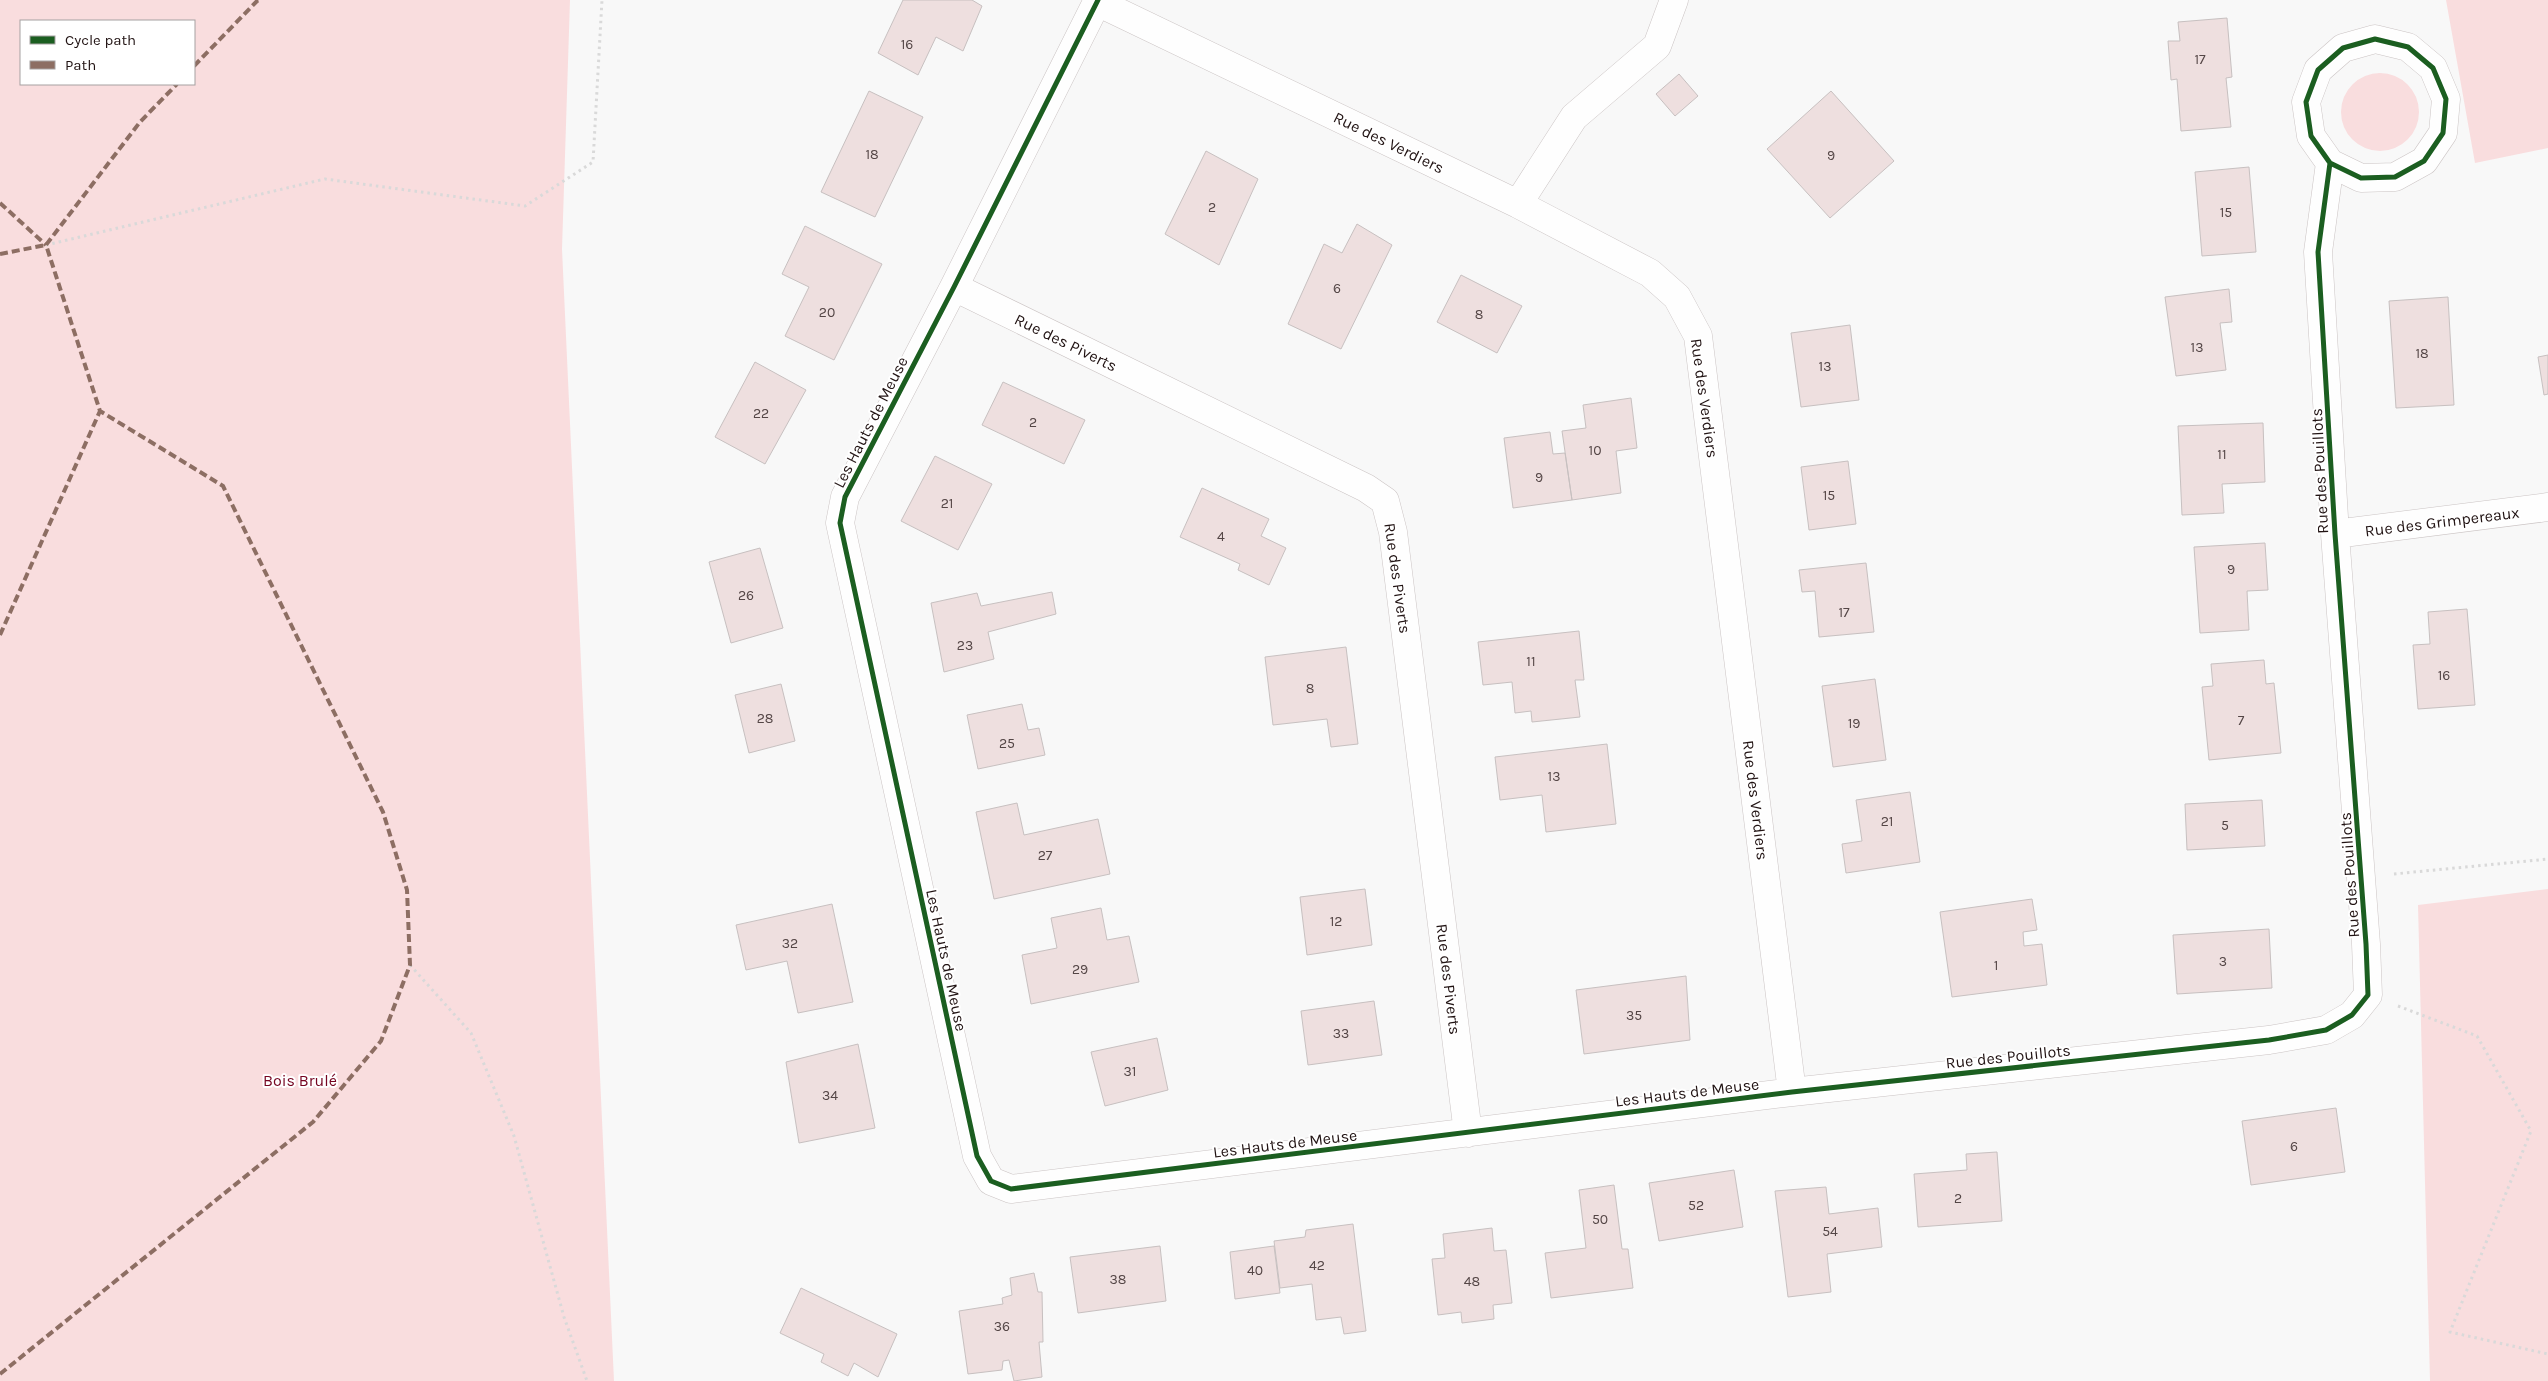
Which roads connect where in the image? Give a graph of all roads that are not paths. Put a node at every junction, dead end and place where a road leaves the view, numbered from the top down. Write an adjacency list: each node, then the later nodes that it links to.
1 (1674, 0): 4 (street)
2 (1097, 1): 4 (street, Rue des Verdiers); 5 (street, Les Hauts de Meuse)
3 (2330, 163): 3 (street); 7 (street, Rue des Pouillots)
4 (1518, 204): 8 (street, Rue des Verdiers)
5 (954, 287): 9 (street, Rue des Piverts); 9 (street, Les Hauts de Meuse)
6 (2548, 507): 7 (street, Rue des Grimpereaux)
7 (2335, 534): 8 (street, Rue des Pouillots)
8 (1792, 1092): 9 (street, Les Hauts de Meuse)
9 (1468, 1133)

